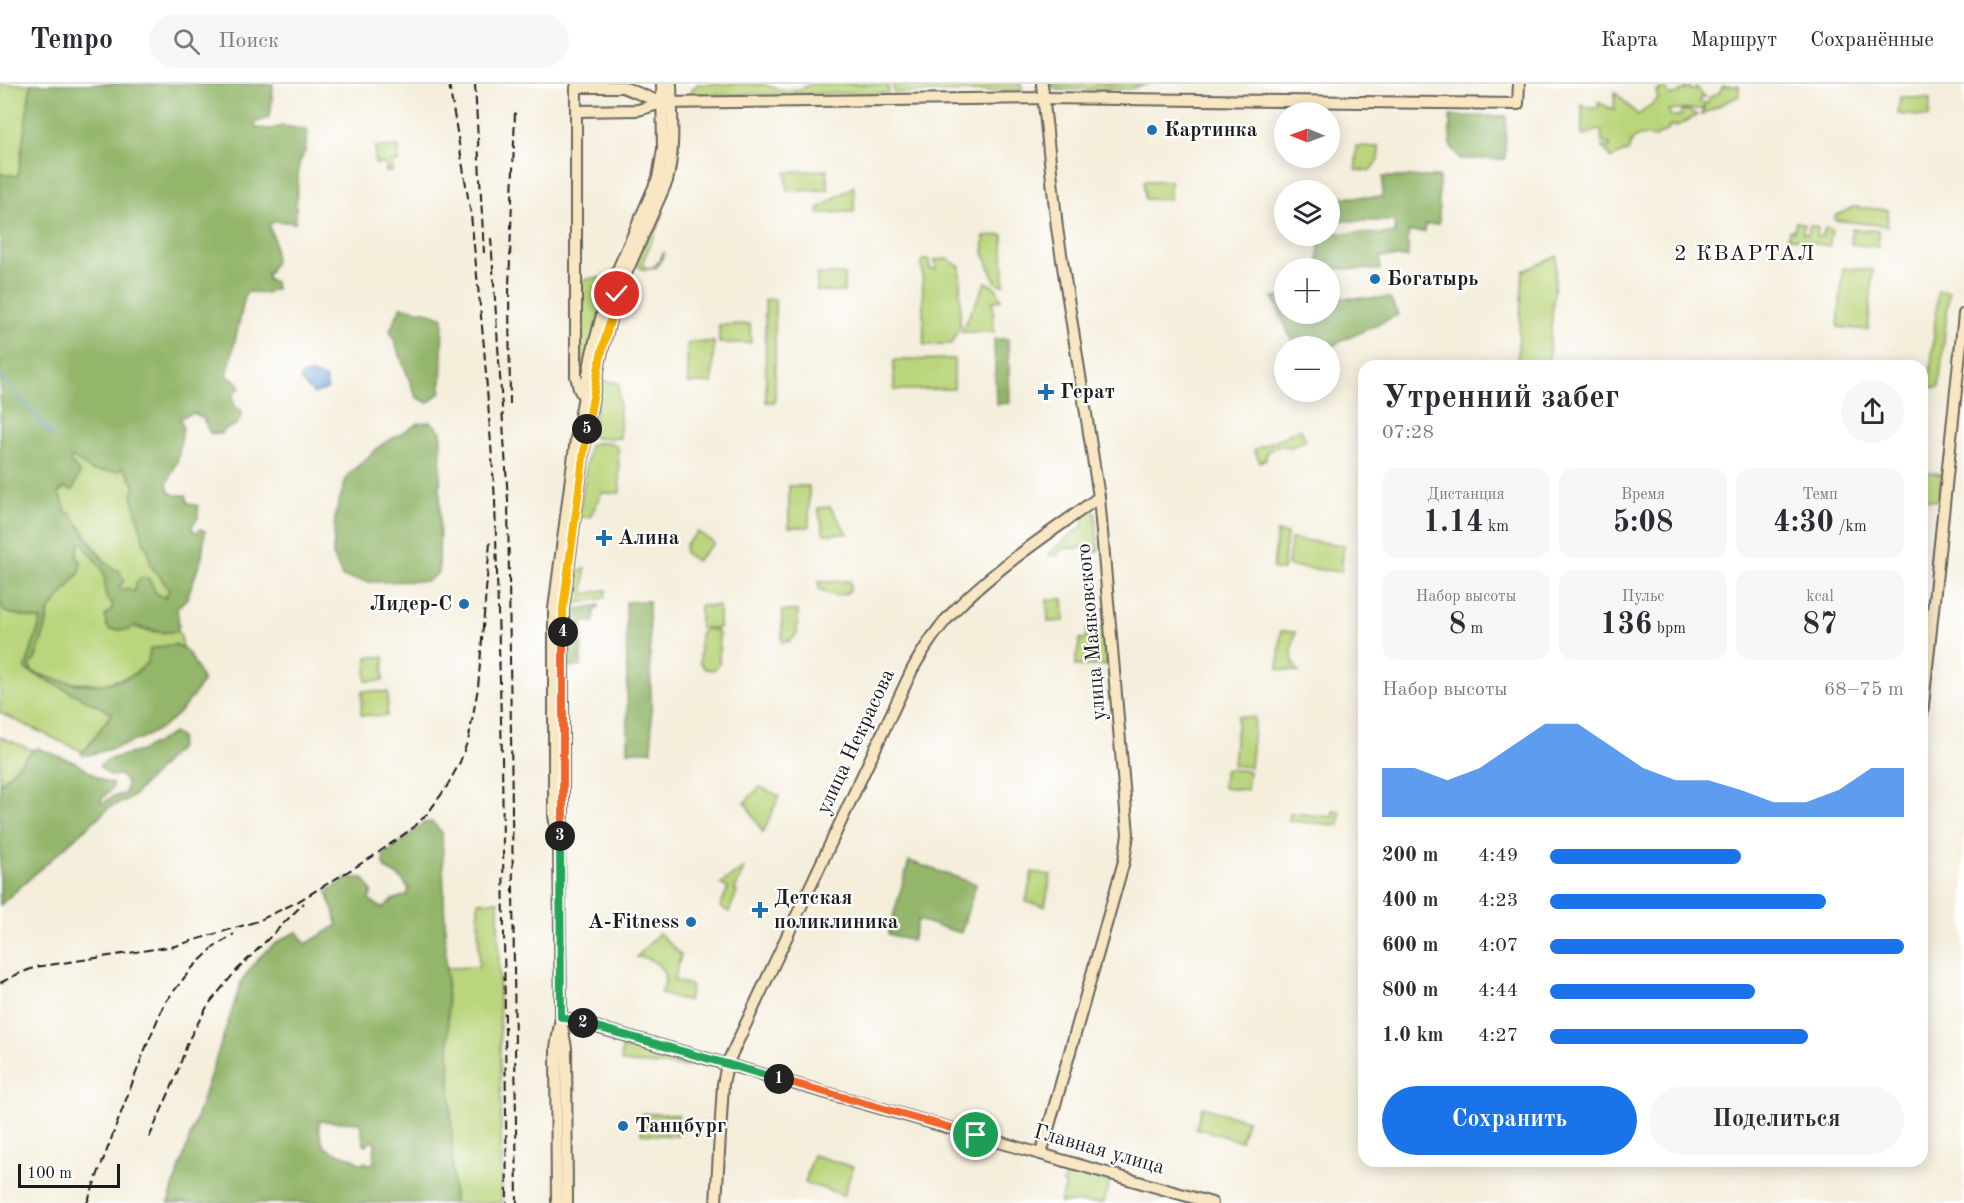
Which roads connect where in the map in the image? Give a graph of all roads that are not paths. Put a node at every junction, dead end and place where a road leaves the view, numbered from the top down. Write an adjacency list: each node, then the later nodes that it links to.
1 (662, 84): 7 (street)
2 (671, 84): 7 (street)
3 (1042, 84): 6 (street, улица Маяковского)
4 (1519, 84): 6 (street)
5 (638, 93): 7 (street); 8 (street); 9 (street)
6 (1043, 98): 7 (street); 12 (street, улица Маяковского)
7 (667, 103): 8 (street); 11 (street)
8 (638, 110): 9 (street)
9 (576, 111): 11 (street)
10 (1964, 314): 13 (street)
11 (587, 400): 14 (street)
12 (1099, 497): 15 (street, улица Некрасова); 16 (street, улица Маяковского)
13 (1928, 658)
14 (561, 1017): 15 (street, Главная улица); 18 (street); 19 (street)
15 (727, 1064): 16 (street, Главная улица); 20 (street, улица Некрасова)
16 (1041, 1154): 17 (street, Главная улица)
17 (1169, 1191): 21 (street); 22 (street, Главная улица)
18 (557, 1203)
19 (567, 1203)
20 (716, 1203)
21 (1166, 1203)
22 (1212, 1203)

